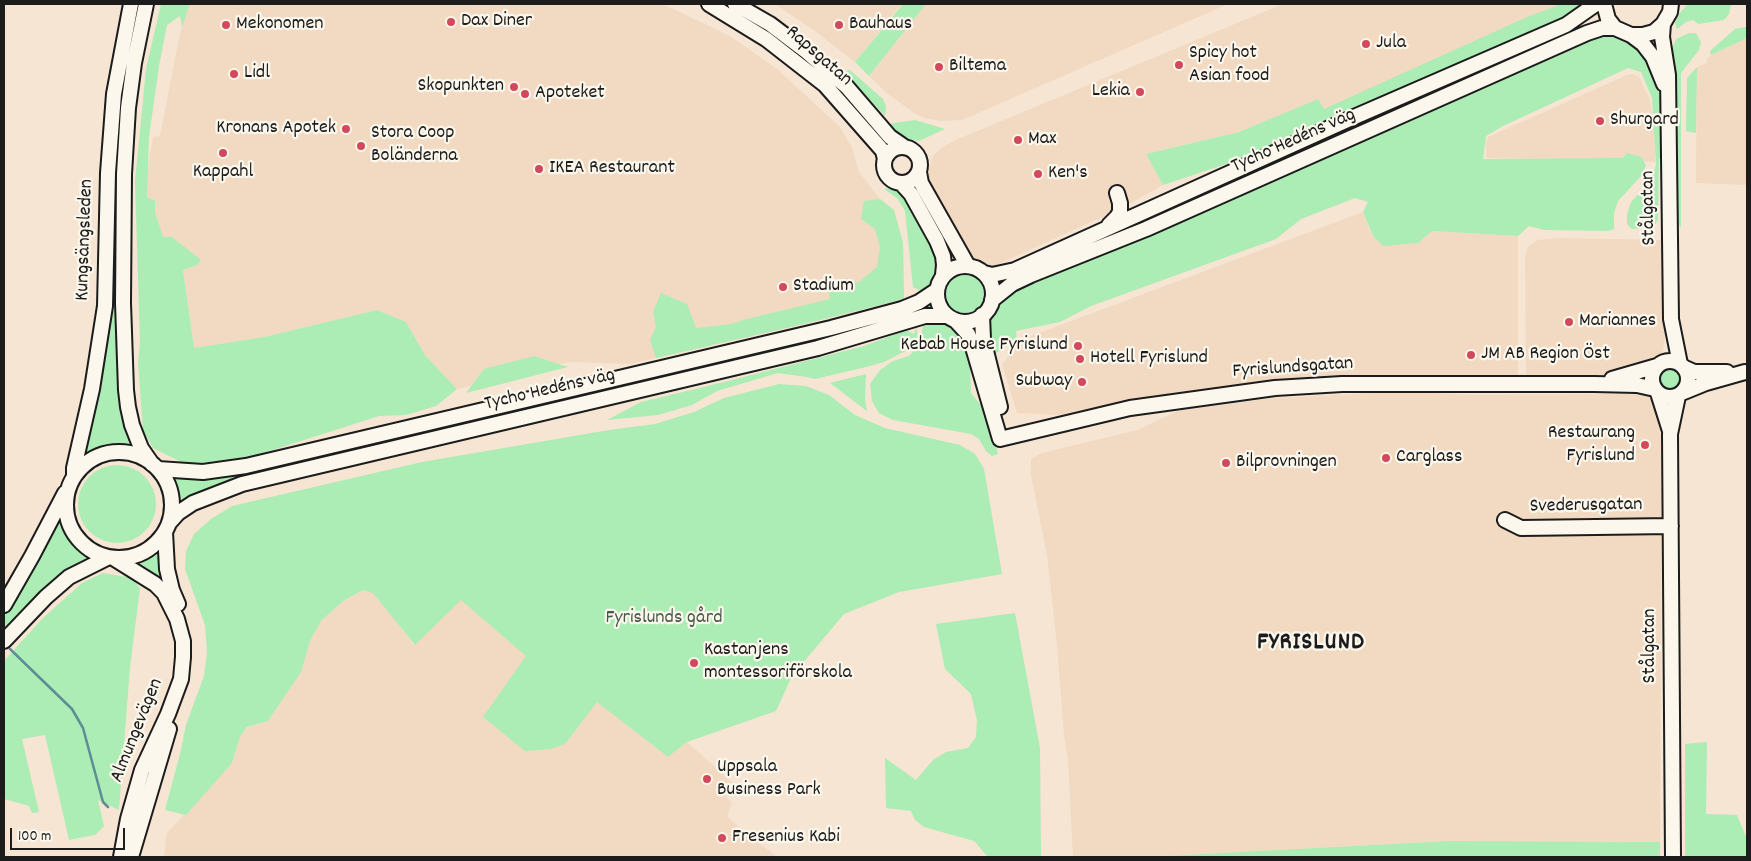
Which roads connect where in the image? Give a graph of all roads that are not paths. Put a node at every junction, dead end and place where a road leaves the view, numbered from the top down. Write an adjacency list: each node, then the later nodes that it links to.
1 (131, 4): 34 (main road, Kungsängsleden)
2 (146, 4): 33 (main road, Kungsängsleden)
3 (709, 4): 12 (main road, Rapsgatan)
4 (735, 4): 11 (main road, Rapsgatan)
5 (1596, 4): 15 (main road, Tycho Hedéns väg)
6 (1604, 4): 8 (main road)
7 (1670, 11): 9 (main road); 10 (main road, Stålgatan)
8 (1615, 28): 9 (main road); 21 (main road, Tycho Hedéns väg)
9 (1631, 35): 10 (main road, Stålgatan)
10 (1668, 96): 24 (main road, Stålgatan)
11 (903, 146): 12 (main road); 13 (main road)
12 (885, 159): 14 (main road)
13 (919, 172): 14 (main road); 17 (main road)
14 (901, 183): 19 (main road)
15 (1143, 212): 16 (main road, Tycho Hedéns väg); 16 (main road)
16 (1104, 229): 18 (main road, Tycho Hedéns väg)
17 (968, 266): 18 (main road); 19 (main road)
18 (984, 273): 21 (main road)
19 (943, 275): 20 (main road)
20 (937, 290): 23 (main road); 33 (main road, Tycho Hedéns väg)
21 (992, 300): 22 (main road)
22 (982, 316): 23 (main road); 32 (main road)
23 (951, 318): 32 (main road); 37 (main road, Tycho Hedéns väg)
24 (1671, 319): 25 (main road, Stålgatan); 26 (main road, Stålgatan)
25 (1659, 365): 26 (main road); 28 (main road, Fyrislundsgatan); 29 (main road)
26 (1682, 366): 27 (main road); 30 (main road)
27 (1746, 372): 30 (main road)
28 (1594, 384): 29 (main road, Fyrislundsgatan); 32 (main road, Fyrislundsgatan)
29 (1656, 391): 30 (main road); 31 (main road, Stålgatan)
30 (1681, 394): 31 (main road, Stålgatan)
31 (1670, 434): 36 (main road, Stålgatan)
32 (1004, 438)
33 (155, 466): 34 (main road); 37 (main road)
34 (71, 481): 38 (main road); 39 (main road)
35 (1504, 520): 36 (main road, Svederusgatan)
36 (1671, 526): 43 (main road, Stålgatan)
37 (167, 527): 38 (main road); 42 (main road, Almungevägen)
38 (111, 558): 40 (main road); 41 (main road, Almungevägen)
39 (4, 604)
40 (4, 641)
41 (121, 857)
42 (131, 857)
43 (1673, 857)

